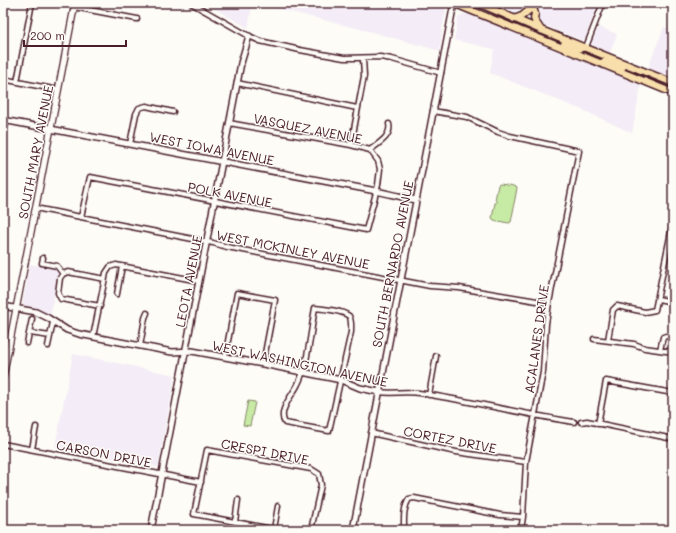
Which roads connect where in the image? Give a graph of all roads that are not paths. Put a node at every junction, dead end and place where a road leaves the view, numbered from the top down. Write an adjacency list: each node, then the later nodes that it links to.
1 (32, 3): 19 (street)
2 (191, 3): 11 (street)
3 (454, 3): 12 (main road); 17 (street, SOUTH BERNARDO AVENUE)
4 (478, 3): 8 (main road)
5 (603, 3): 13 (street)
6 (74, 5): 9 (street); 22 (main road, SOUTH MARY AVENUE)
7 (534, 5): 8 (main road); 10 (main road)
8 (514, 18): 10 (main road)
9 (137, 19)
10 (541, 30): 13 (main road)
11 (249, 36): 14 (street); 20 (street, LEOTA AVENUE)
12 (537, 37): 13 (main road); 15 (main road)
13 (586, 47): 16 (main road)
14 (363, 58): 17 (street); 24 (street)
15 (601, 63): 16 (main road); 23 (main road)
16 (630, 66): 21 (main road)
17 (441, 73): 25 (street, SOUTH BERNARDO AVENUE)
18 (3, 79): 19 (street)
19 (17, 82): 22 (street)
20 (237, 83): 24 (street); 28 (street, LEOTA AVENUE)
21 (673, 83)
22 (58, 90): 30 (main road, SOUTH MARY AVENUE)
23 (672, 92)
24 (357, 108): 33 (street)
25 (434, 111): 37 (street, SOUTH BERNARDO AVENUE); 53 (street, ACALANES DRIVE)
26 (173, 112): 32 (street)
27 (5, 120): 30 (street, WEST IOWA AVENUE); 31 (street)
28 (229, 123): 33 (street, VASQUEZ AVENUE); 35 (street, LEOTA AVENUE)
29 (389, 124): 34 (street)
30 (51, 129): 32 (street, WEST IOWA AVENUE); 39 (main road, SOUTH MARY AVENUE)
31 (3, 138)
32 (130, 144): 35 (street, WEST IOWA AVENUE)
33 (351, 145): 34 (street, VASQUEZ AVENUE)
34 (370, 150): 36 (street, VASQUEZ AVENUE)
35 (222, 161): 36 (street, WEST IOWA AVENUE); 38 (street, LEOTA AVENUE)
36 (376, 190): 37 (street, WEST IOWA AVENUE); 42 (street, VASQUEZ AVENUE)
37 (416, 200): 48 (street, SOUTH BERNARDO AVENUE)
38 (214, 201): 40 (street, POLK AVENUE); 42 (street, POLK AVENUE); 43 (street, LEOTA AVENUE)
39 (35, 208): 40 (street, WEST MCKINLEY AVENUE); 56 (main road, SOUTH MARY AVENUE)
40 (81, 217): 43 (street, WEST MCKINLEY AVENUE)
41 (673, 222): 51 (street)
42 (366, 230)
43 (207, 242): 48 (street, WEST MCKINLEY AVENUE); 49 (street, LEOTA AVENUE)
44 (43, 258): 46 (street)
45 (122, 266): 47 (street); 49 (street); 50 (street)
46 (64, 274): 47 (street); 55 (street)
47 (105, 278): 55 (street)
48 (401, 280): 53 (street, WEST MCKINLEY AVENUE); 78 (street, SOUTH BERNARDO AVENUE)
49 (199, 281): 70 (street, LEOTA AVENUE)
50 (117, 294)
51 (658, 299): 52 (street); 65 (street)
52 (673, 302)
53 (549, 303): 81 (street, ACALANES DRIVE)
54 (3, 306): 56 (street, WEST WASHINGTON AVENUE)
55 (100, 306): 62 (street)
56 (17, 308): 59 (street, WEST WASHINGTON AVENUE); 76 (main road, SOUTH MARY AVENUE)
57 (147, 313): 68 (street)
58 (32, 319): 60 (street)
59 (53, 322): 61 (street); 62 (street, WEST WASHINGTON AVENUE)
60 (30, 332): 61 (street); 66 (street)
61 (50, 336): 67 (street)
62 (93, 336): 68 (street, WEST WASHINGTON AVENUE)
63 (673, 337): 69 (street)
64 (594, 339): 65 (street)
65 (608, 340): 69 (street)
66 (27, 344)
67 (48, 346)
68 (140, 346): 70 (street, WEST WASHINGTON AVENUE)
69 (660, 350): 71 (street)
70 (186, 352): 73 (street, WEST WASHINGTON AVENUE); 91 (street, LEOTA AVENUE)
71 (673, 352)
72 (436, 356): 80 (street)
73 (225, 357): 74 (street, WEST WASHINGTON AVENUE); 74 (street)
74 (263, 364): 75 (street, WEST WASHINGTON AVENUE)
75 (303, 372): 77 (street, WEST WASHINGTON AVENUE); 77 (street); 77 (street)
76 (3, 377)
77 (341, 380): 78 (street, WEST WASHINGTON AVENUE)
78 (379, 392): 80 (street, WEST WASHINGTON AVENUE); 86 (street, SOUTH BERNARDO AVENUE)
79 (673, 393): 84 (street)
80 (429, 395): 81 (street, WEST WASHINGTON AVENUE)
81 (534, 416): 82 (street, WEST WASHINGTON AVENUE); 90 (street, ACALANES DRIVE)
82 (574, 422)
83 (581, 422): 84 (street)
84 (598, 424): 87 (street)
85 (36, 427): 89 (street)
86 (371, 433): 90 (street, CORTEZ DRIVE); 100 (street, SOUTH BERNARDO AVENUE)
87 (673, 439)
88 (3, 444): 89 (street, CARSON DRIVE)
89 (32, 449): 91 (street, CARSON DRIVE)
90 (526, 462): 95 (street, ACALANES DRIVE)
91 (161, 474): 92 (street, CARSON DRIVE); 97 (street, LEOTA AVENUE)
92 (201, 482): 96 (street); 99 (street, CRESPI DRIVE)
93 (238, 500): 96 (street)
94 (278, 506): 98 (street)
95 (523, 517): 101 (street); 102 (street, ACALANES DRIVE)
96 (235, 522): 98 (street)
97 (151, 530)
98 (276, 530)
99 (311, 530)
100 (353, 530)
101 (404, 530)
102 (521, 530)

